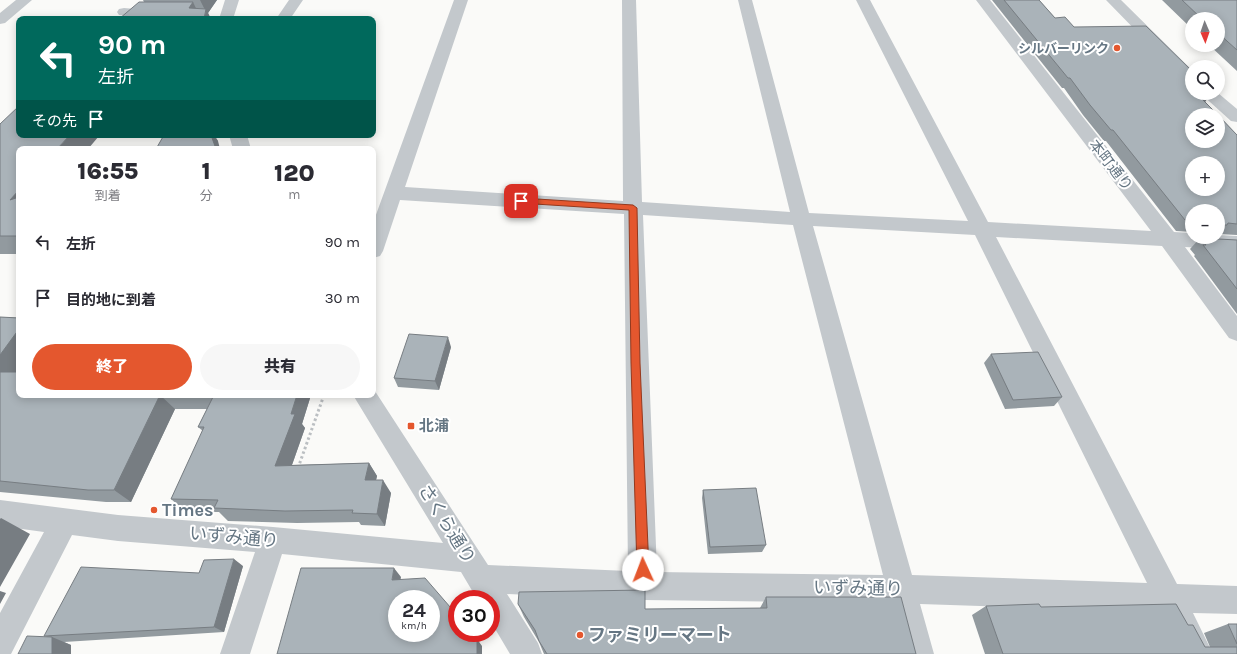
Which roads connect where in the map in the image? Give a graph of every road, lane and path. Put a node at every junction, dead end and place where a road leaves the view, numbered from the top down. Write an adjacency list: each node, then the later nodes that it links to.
1 (25, 0): 14 (street)
2 (137, 0): 11 (street)
3 (232, 0): 12 (street)
4 (296, 0): 13 (street)
5 (461, 0): 18 (street)
6 (630, 0): 19 (street)
7 (745, 0): 20 (street)
8 (863, 0): 21 (street)
9 (982, 0): 22 (street, 本町通り)
10 (1113, 0): 15 (street)
11 (121, 16)
12 (227, 16)
13 (285, 16)
14 (0, 20)
15 (1185, 72)
16 (1216, 100): 17 (street)
17 (1237, 117)
18 (394, 193): 19 (street); 23 (street)
19 (633, 208): 20 (street); 33 (street)
20 (801, 219): 21 (street); 34 (street)
21 (982, 229): 22 (street); 35 (street)
22 (1168, 239): 24 (street); 25 (street, 本町通り)
23 (376, 243)
24 (1237, 243)
25 (1237, 332)
26 (323, 398): 28 (path)
27 (367, 398): 32 (street, さくら通り)
28 (296, 475)
29 (0, 513): 30 (street, いずみ通り)
30 (64, 522): 31 (street, いずみ通り); 37 (street)
31 (273, 540): 32 (street, いずみ通り); 38 (street)
32 (474, 569): 33 (street, いずみ通り); 39 (street, さくら通り)
33 (643, 586): 34 (street, いずみ通り)
34 (901, 588): 35 (street, いずみ通り); 40 (street)
35 (1170, 598): 36 (street, いずみ通り); 41 (street)
36 (1237, 600)
37 (0, 643)
38 (235, 654)
39 (527, 654)
40 (919, 654)
41 (1198, 654)

